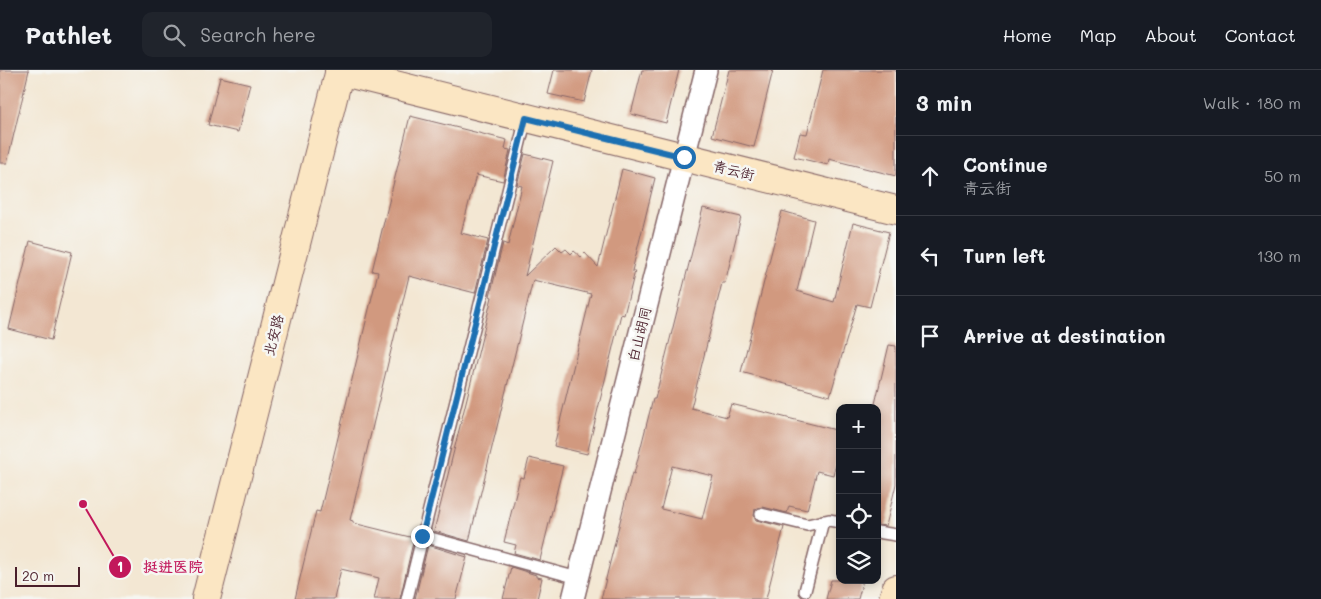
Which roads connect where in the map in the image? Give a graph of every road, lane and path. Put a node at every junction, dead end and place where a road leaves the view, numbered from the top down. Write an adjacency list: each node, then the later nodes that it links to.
1 (706, 70): 4 (street, 白山胡同)
2 (340, 71): 3 (street, 青云街); 15 (street, 北安路)
3 (526, 118): 4 (street, 青云街); 11 (lane)
4 (684, 157): 5 (street, 青云街); 12 (street, 白山胡同)
5 (896, 210)
6 (761, 514): 7 (lane)
7 (823, 521): 8 (lane); 14 (lane)
8 (836, 521)
9 (881, 533): 10 (lane)
10 (896, 535)
11 (422, 536): 12 (lane); 16 (lane)
12 (578, 578): 17 (street, 白山胡同)
13 (896, 589): 18 (street)
14 (805, 591)
15 (206, 599)
16 (407, 599)
17 (573, 599)
18 (894, 599)

